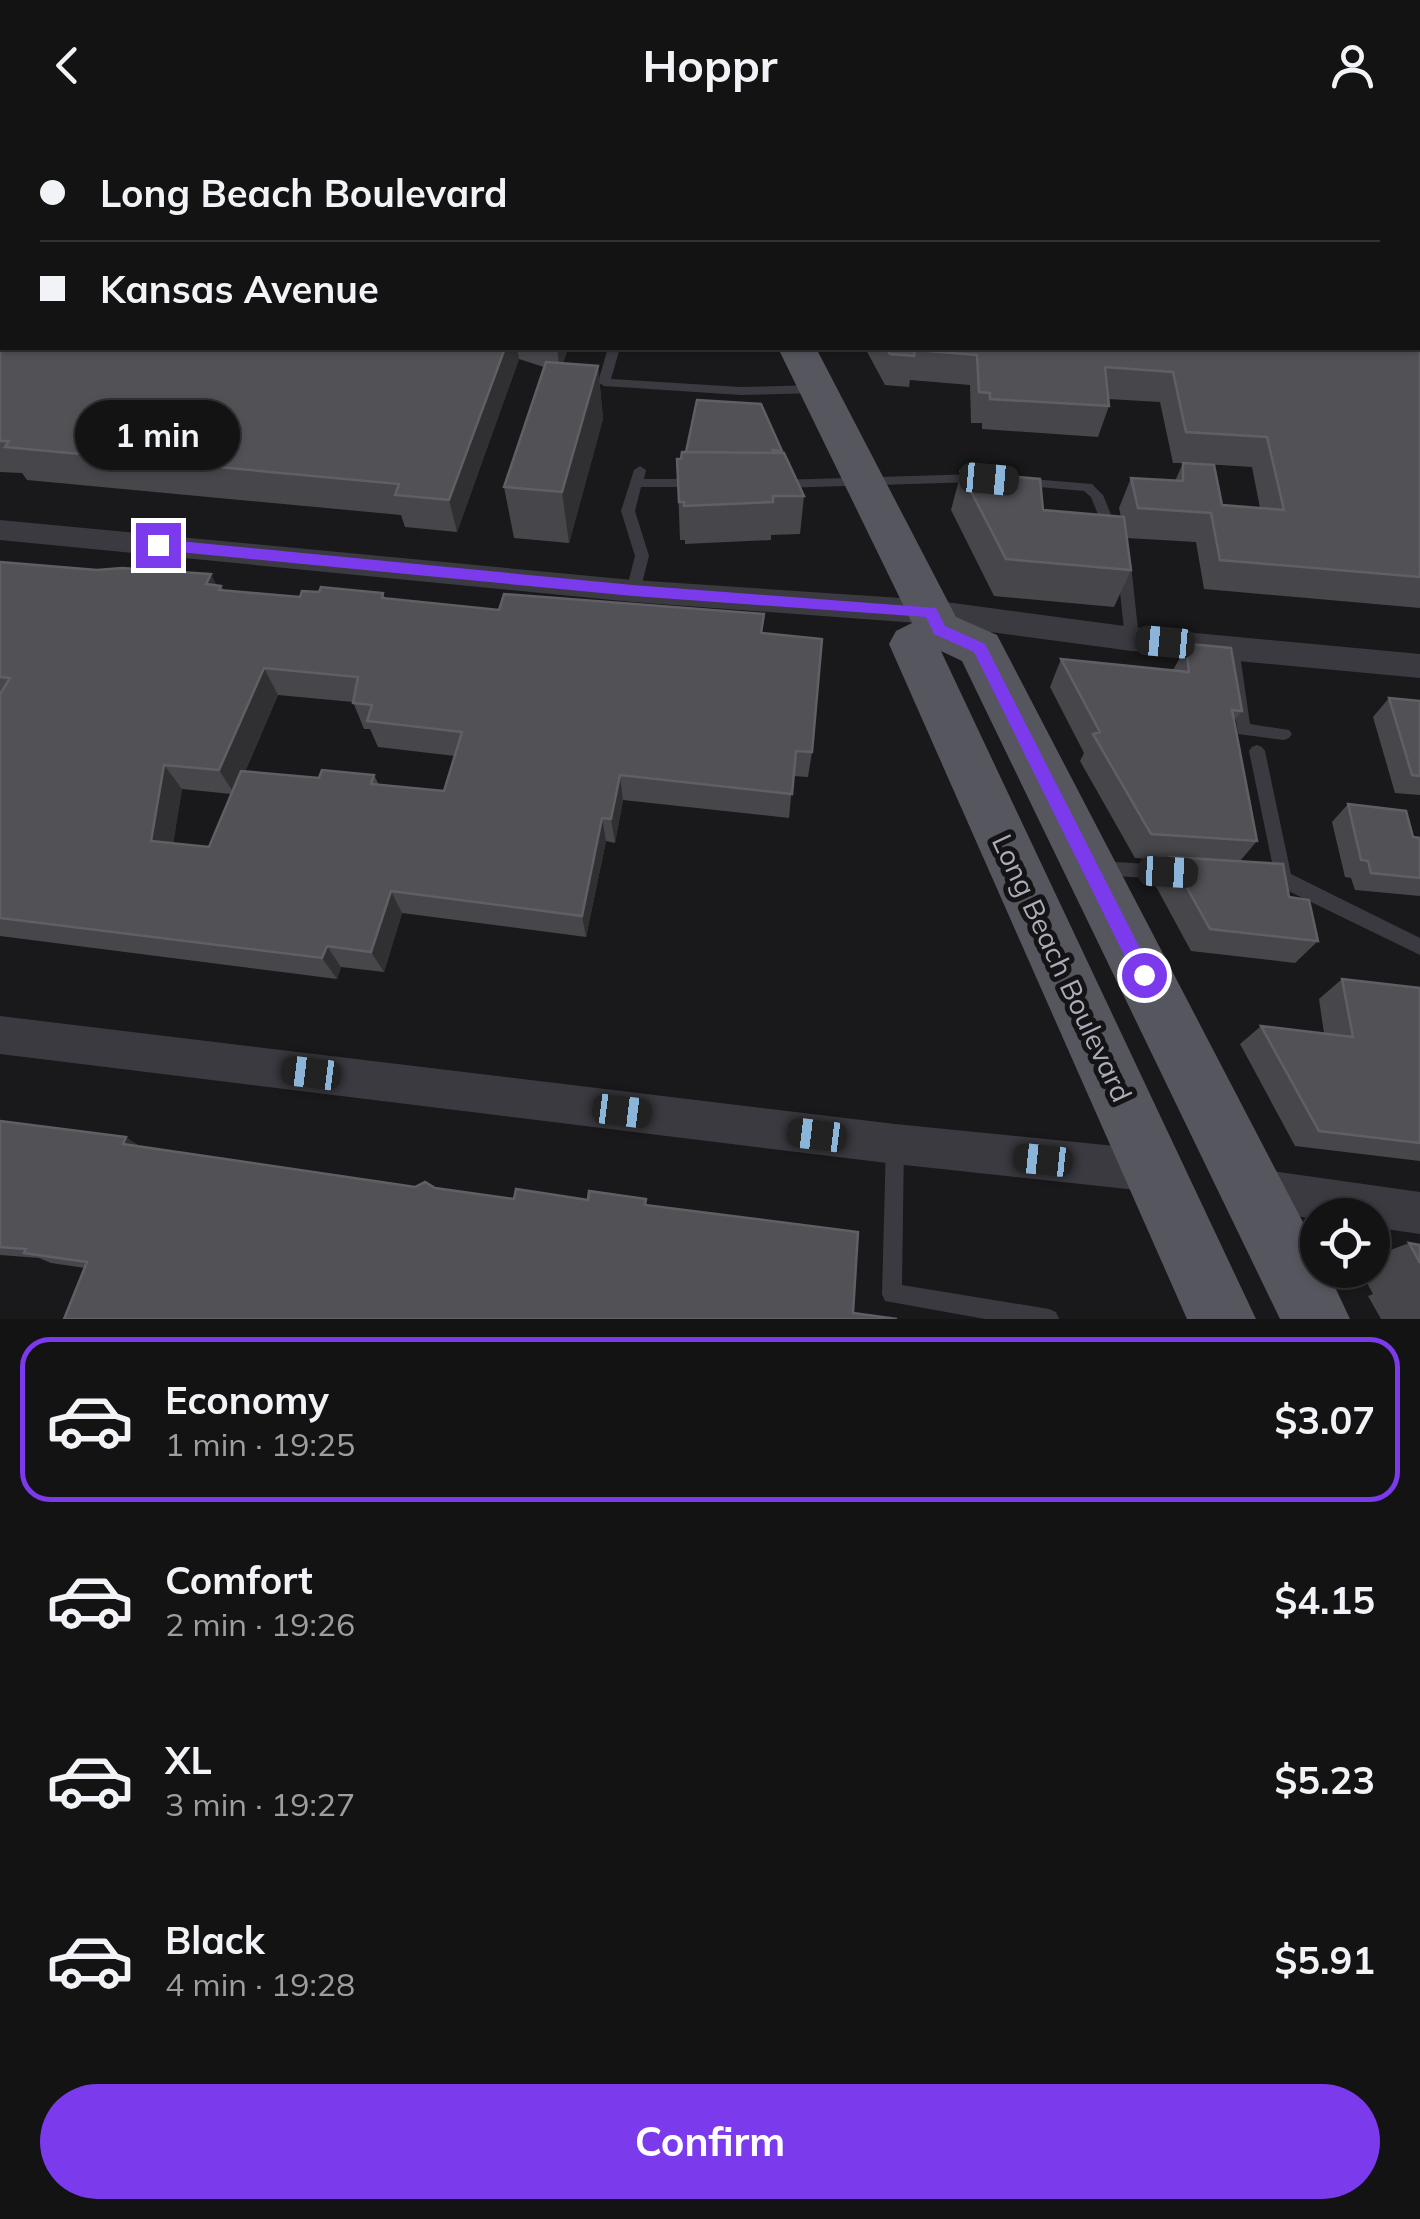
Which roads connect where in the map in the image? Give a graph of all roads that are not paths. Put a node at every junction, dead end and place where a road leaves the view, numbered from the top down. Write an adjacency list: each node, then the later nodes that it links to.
1 (613, 350): 3 (lane)
2 (798, 350): 3 (main road)
3 (817, 389): 5 (main road)
4 (994, 480): 5 (lane)
5 (862, 481): 8 (lane); 13 (main road)
6 (1012, 481): 10 (lane)
7 (716, 484): 12 (lane)
8 (756, 484)
9 (0, 530): 12 (street)
10 (1116, 540)
11 (1123, 557): 14 (lane)
12 (633, 591): 13 (street)
13 (935, 621): 14 (street); 19 (main road); 26 (main road, Long Beach Boulevard)
14 (1132, 639): 15 (street)
15 (1232, 648): 16 (street); 17 (lane)
16 (1420, 666)
17 (1284, 734)
18 (1257, 751): 22 (lane)
19 (1090, 868): 20 (lane); 27 (main road)
20 (1206, 874)
21 (1265, 878): 22 (lane)
22 (1284, 879): 23 (lane)
23 (1420, 947)
24 (0, 1034): 25 (street)
25 (895, 1144): 26 (street); 30 (lane)
26 (1155, 1171): 29 (main road, Long Beach Boulevard)
27 (1251, 1189): 28 (street); 31 (main road)
28 (1420, 1213)
29 (1213, 1317)
30 (1049, 1319)
31 (1316, 1319)

